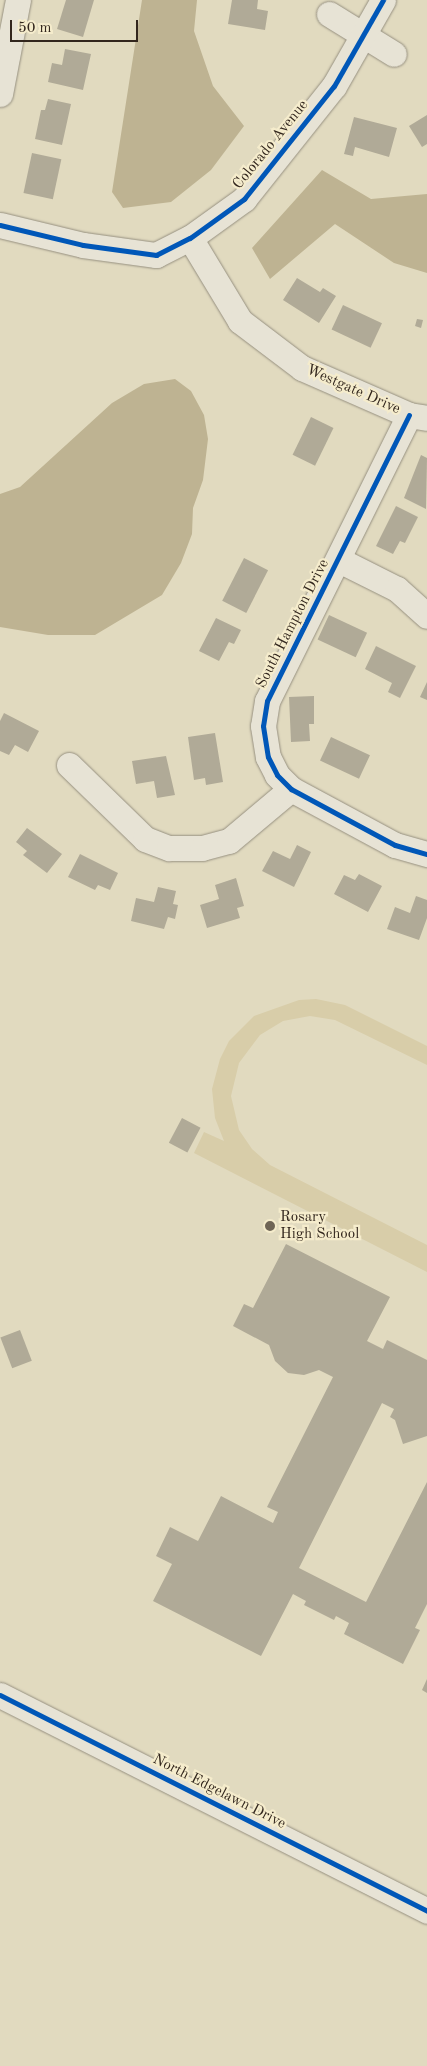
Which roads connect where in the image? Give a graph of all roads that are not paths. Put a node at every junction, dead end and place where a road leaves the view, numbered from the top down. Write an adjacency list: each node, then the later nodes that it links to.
1 (18, 0): 6 (street)
2 (383, 0): 4 (street, Colorado Avenue)
3 (328, 14): 4 (street)
4 (364, 36): 5 (street); 8 (street, Colorado Avenue)
5 (394, 54)
6 (0, 94)
7 (0, 225): 8 (street, Colorado Avenue)
8 (190, 238): 9 (street, Westgate Drive)
9 (418, 417): 10 (street, South Hampton Drive)
10 (339, 560): 11 (street); 13 (street, South Hampton Drive)
11 (427, 616)
12 (69, 765): 13 (street)
13 (291, 790): 14 (street, South Hampton Drive)
14 (427, 854)
15 (0, 1695): 16 (street, North Edgelawn Drive)
16 (427, 1911)

